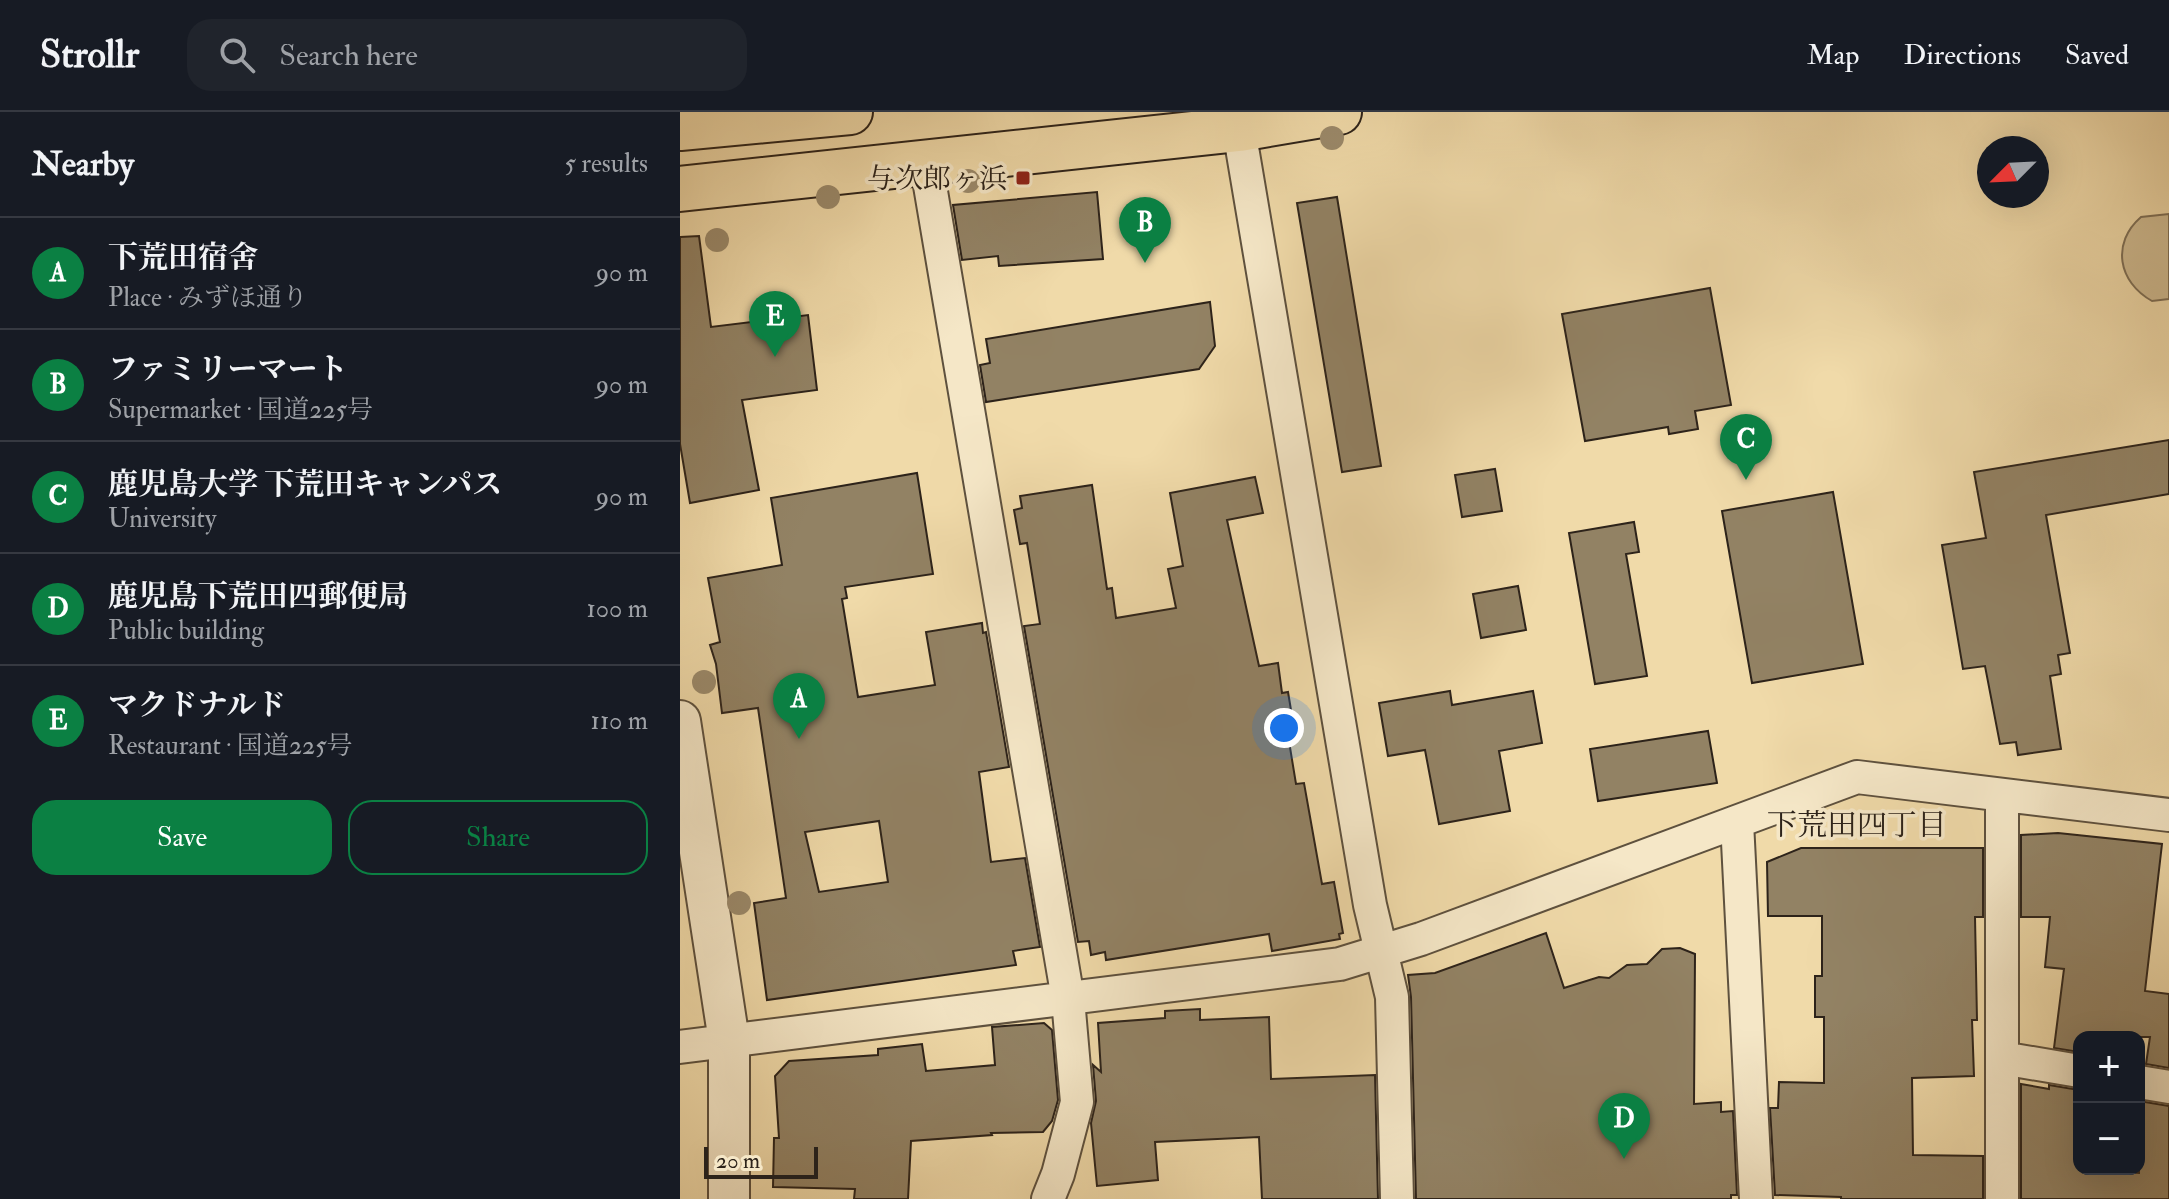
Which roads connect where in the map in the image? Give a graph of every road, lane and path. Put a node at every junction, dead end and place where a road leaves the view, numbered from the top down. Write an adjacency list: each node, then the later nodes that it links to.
1 (850, 112): 4 (highway)
2 (1339, 112): 3 (highway)
3 (1238, 120): 5 (highway); 11 (street)
4 (680, 128)
5 (926, 162): 6 (highway); 12 (street)
6 (680, 189)
7 (680, 721): 13 (street)
8 (2002, 796): 9 (street); 10 (street); 15 (street)
9 (2169, 815)
10 (1737, 822): 11 (street); 22 (street)
11 (1381, 952): 12 (street); 21 (street)
12 (1068, 999): 13 (street); 20 (street)
13 (729, 1041): 14 (street); 19 (street)
14 (680, 1047)
15 (2002, 1058): 16 (street); 23 (street)
16 (2073, 1070)
17 (2145, 1083): 18 (street)
18 (2169, 1087)
19 (729, 1199)
20 (1048, 1199)
21 (1397, 1199)
22 (1756, 1199)
23 (2002, 1199)

